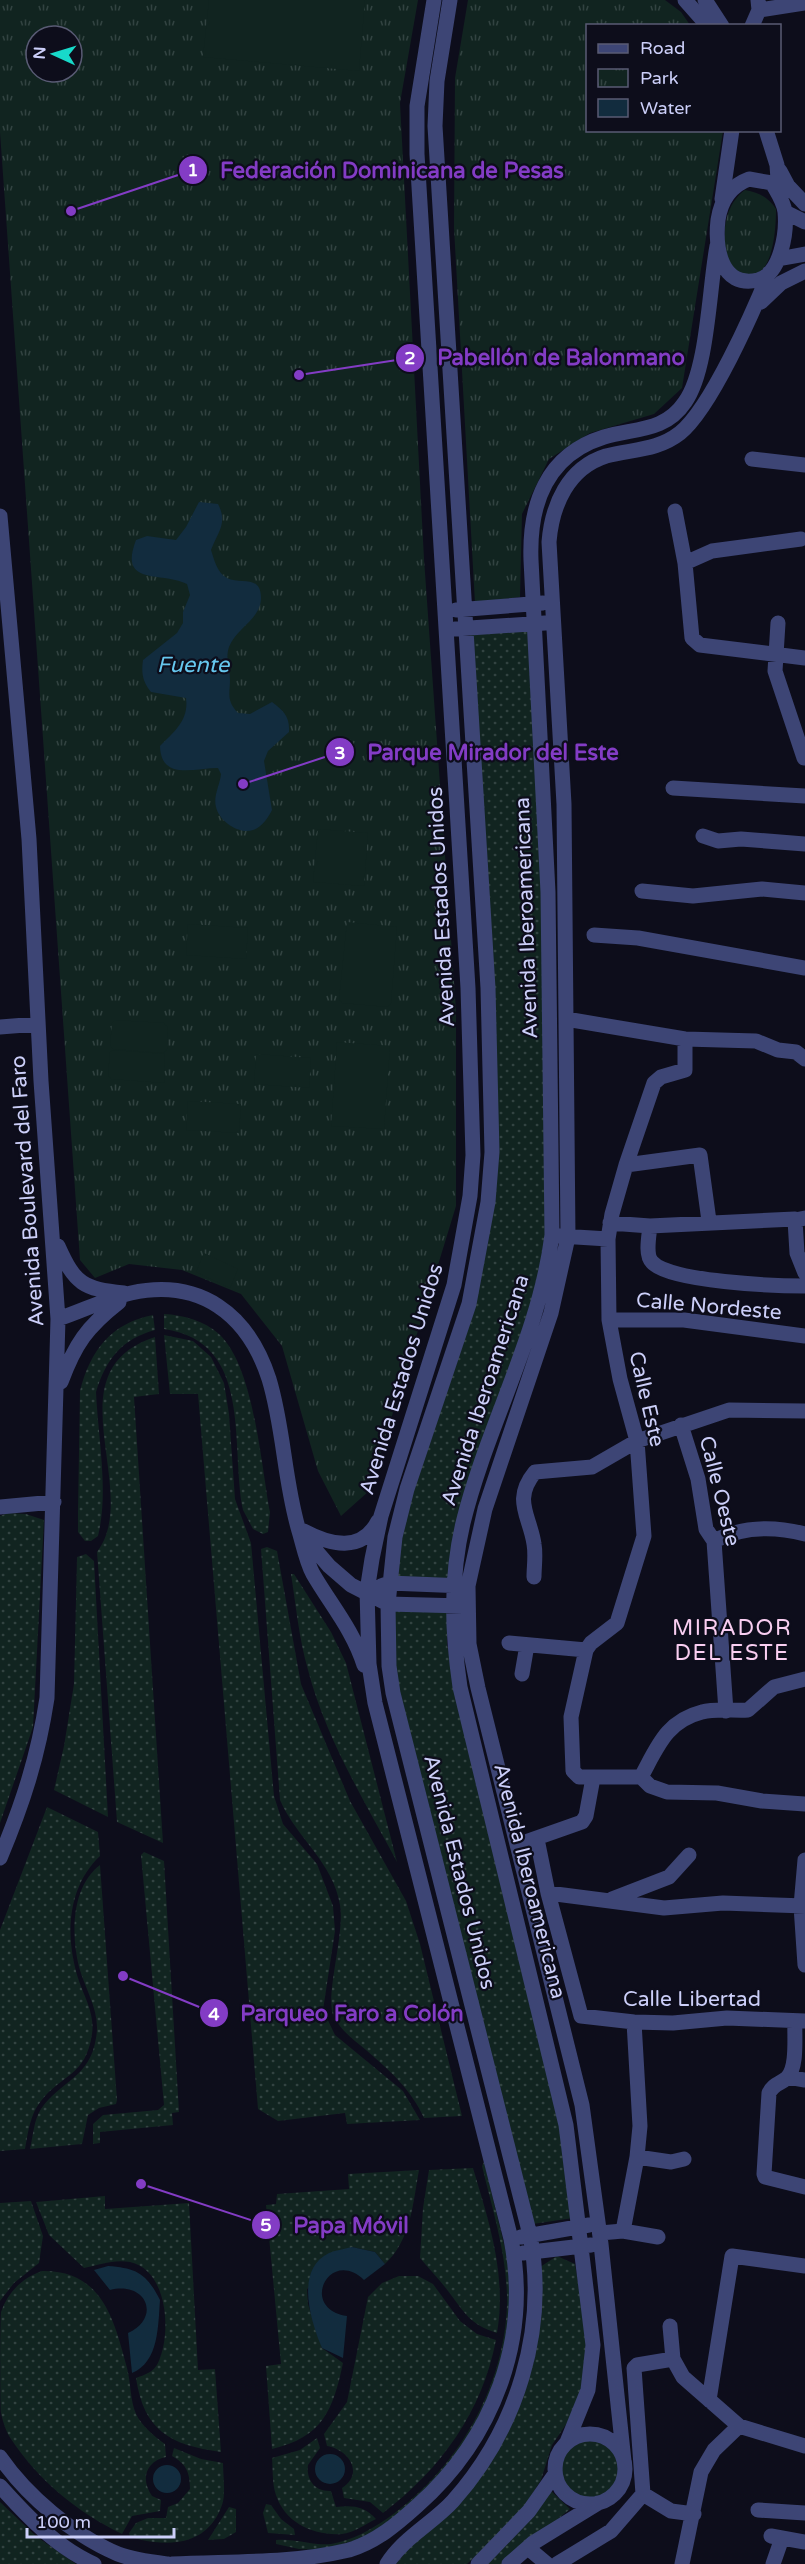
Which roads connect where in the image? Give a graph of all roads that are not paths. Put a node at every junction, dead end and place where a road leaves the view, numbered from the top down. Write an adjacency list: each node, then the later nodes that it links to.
1 (434, 0): 33 (street, Avenida Estados Unidos)
2 (450, 0): 32 (street, Avenida Estados Unidos)
3 (685, 0): 7 (street)
4 (705, 0): 8 (street)
5 (805, 3): 6 (street)
6 (758, 5): 9 (street)
7 (706, 24)
8 (721, 24)
9 (753, 24)
10 (732, 132): 16 (street)
11 (767, 132): 12 (street)
12 (777, 165): 13 (street); 14 (street)
13 (779, 195): 15 (street); 16 (street)
14 (805, 204)
15 (785, 212): 17 (street); 20 (street)
16 (719, 213): 18 (street)
17 (805, 222)
18 (717, 246): 22 (street); 31 (street, Avenida Iberoamericana)
19 (805, 254): 20 (street)
20 (778, 259): 22 (street)
21 (805, 271): 23 (street)
22 (769, 273): 23 (street, Avenida Iberoamericana)
23 (754, 312): 30 (street, Avenida Iberoamericana)
24 (752, 459): 25 (street)
25 (805, 465)
26 (675, 511): 29 (street)
27 (0, 516): 53 (street, Avenida Boulevard del Faro)
28 (801, 539): 29 (street)
29 (685, 563): 39 (street)
30 (552, 602): 31 (street); 34 (street, Avenida Iberoamericana)
31 (534, 604): 32 (street); 36 (street, Avenida Iberoamericana)
32 (463, 609): 33 (street); 37 (street, Avenida Estados Unidos)
33 (445, 611): 38 (street, Avenida Estados Unidos)
34 (553, 622): 36 (street); 52 (street, Avenida Iberoamericana)
35 (778, 623): 39 (street)
36 (535, 624): 37 (street); 62 (street, Avenida Iberoamericana)
37 (465, 628): 38 (street); 51 (street, Avenida Estados Unidos)
38 (446, 630): 50 (street, Avenida Estados Unidos)
39 (775, 655): 40 (street); 41 (street)
40 (805, 658)
41 (804, 758)
42 (673, 788): 43 (street)
43 (805, 796)
44 (703, 836): 45 (street)
45 (805, 844)
46 (642, 891): 47 (street)
47 (805, 893)
48 (594, 935): 49 (street)
49 (805, 968)
50 (468, 988): 51 (street); 78 (street, Avenida Estados Unidos)
51 (488, 988): 83 (street, Avenida Estados Unidos)
52 (566, 1019): 55 (street); 64 (street, Avenida Iberoamericana)
53 (38, 1024): 54 (street); 63 (street, Avenida Boulevard del Faro)
54 (0, 1027)
55 (685, 1039): 56 (street); 57 (street, Calle Este)
56 (805, 1059)
57 (626, 1165): 59 (street); 60 (street, Calle Este)
58 (800, 1218): 59 (street); 66 (street)
59 (709, 1221): 61 (street)
60 (610, 1223): 61 (street); 65 (street, Calle Este)
61 (650, 1226): 67 (street)
62 (552, 1235): 64 (street); 84 (street, Avenida Iberoamericana)
63 (54, 1237): 68 (street); 69 (street, Avenida Boulevard del Faro)
64 (568, 1237): 65 (street); 84 (street, Avenida Iberoamericana)
65 (608, 1239): 70 (street, Calle Este)
66 (805, 1274)
67 (805, 1286)
68 (130, 1293): 69 (street); 72 (street); 79 (street)
69 (58, 1319): 72 (street, Avenida Boulevard del Faro)
70 (609, 1320): 71 (street, Calle Nordeste); 75 (street, Calle Este)
71 (805, 1336)
72 (56, 1394): 76 (street, Avenida Boulevard del Faro)
73 (805, 1411): 74 (street)
74 (681, 1425): 75 (street); 81 (street, Calle Oeste)
75 (637, 1441): 82 (street); 90 (street, Calle Este)
76 (54, 1502): 77 (street); 101 (street, Avenida Boulevard del Faro)
77 (0, 1507)
78 (381, 1516): 79 (street); 85 (street, Avenida Estados Unidos)
79 (298, 1528): 85 (street); 93 (street)
80 (805, 1534): 81 (street)
81 (714, 1541): 94 (street, Calle Oeste)
82 (534, 1577)
83 (389, 1583): 84 (street); 85 (street); 86 (street, Avenida Estados Unidos)
84 (461, 1585): 87 (street, Avenida Iberoamericana)
85 (367, 1591): 86 (street); 93 (street, Avenida Estados Unidos)
86 (388, 1604): 87 (street); 117 (street, Avenida Estados Unidos)
87 (460, 1606): 99 (street, Avenida Iberoamericana); 114 (street, Avenida Iberoamericana)
88 (509, 1643): 89 (street)
89 (527, 1645): 90 (street); 91 (street)
90 (586, 1650): 96 (street)
91 (522, 1674)
92 (805, 1679): 94 (street)
93 (375, 1703): 120 (street, Avenida Estados Unidos)
94 (726, 1711): 95 (street)
95 (641, 1777): 96 (street); 97 (street)
96 (593, 1778): 98 (street)
97 (805, 1804)
98 (537, 1839): 99 (street); 103 (street, Calle Libertad)
99 (517, 1844): 116 (street, Avenida Iberoamericana)
100 (688, 1855): 104 (street)
101 (0, 1858)
102 (805, 1860): 105 (street)
103 (548, 1893): 104 (street); 108 (street, Calle Libertad)
104 (609, 1901): 105 (street)
105 (803, 1906): 106 (street)
106 (805, 1965)
107 (800, 2021): 108 (street, Calle Libertad); 109 (street)
108 (634, 2022): 111 (street)
109 (788, 2077): 110 (street); 113 (street)
110 (805, 2080)
111 (638, 2157): 112 (street); 115 (street)
112 (684, 2159)
113 (805, 2187)
114 (579, 2227): 116 (street); 117 (street); 119 (street, Avenida Iberoamericana)
115 (624, 2231): 116 (street); 118 (street)
116 (600, 2234): 119 (street); 130 (street, Avenida Iberoamericana)
117 (530, 2235): 120 (street); 121 (street, Avenida Estados Unidos)
118 (658, 2237)
119 (581, 2246): 121 (street); 127 (street, Avenida Iberoamericana)
120 (513, 2247): 121 (street); 142 (street, Avenida Estados Unidos)
121 (533, 2252): 145 (street, Avenida Estados Unidos)
122 (805, 2266): 125 (street)
123 (670, 2326): 124 (street)
124 (673, 2359): 125 (street); 133 (street)
125 (709, 2400): 126 (street)
126 (739, 2426): 128 (street); 137 (street)
127 (567, 2442): 130 (street); 131 (street)
128 (805, 2446)
129 (0, 2457): 144 (street)
130 (624, 2461): 134 (street)
131 (555, 2474): 134 (street); 146 (street)
132 (0, 2486): 143 (street)
133 (643, 2494): 137 (street); 149 (street)
134 (598, 2504): 139 (street)
135 (758, 2510): 136 (street)
136 (805, 2513)
137 (694, 2514): 150 (street)
138 (805, 2542): 151 (street)
139 (528, 2548): 147 (street); 148 (street)
140 (231, 2563): 141 (street); 144 (street)
141 (250, 2563): 142 (street, Avenida Estados Unidos)
142 (282, 2563)
143 (94, 2564)
144 (170, 2564)
145 (387, 2564)
146 (478, 2564)
147 (509, 2564)
148 (547, 2564)
149 (558, 2564)
150 (682, 2564)
151 (773, 2564)

